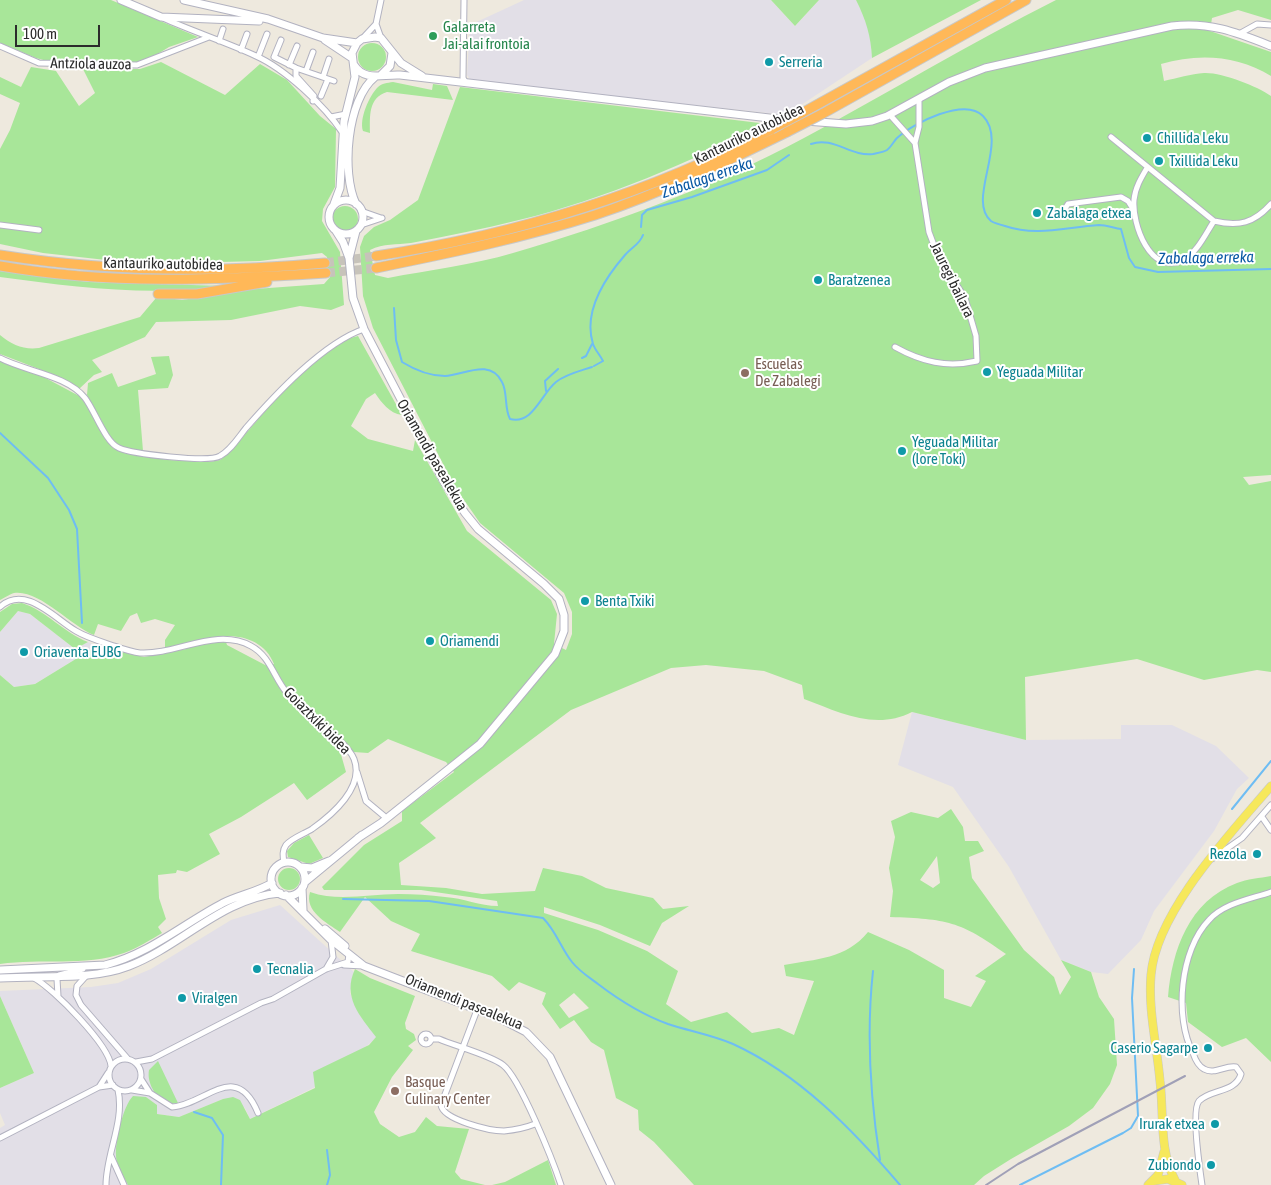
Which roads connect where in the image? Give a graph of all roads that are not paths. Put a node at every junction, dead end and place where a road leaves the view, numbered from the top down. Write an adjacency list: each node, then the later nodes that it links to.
1 (121, 0): 7 (main road)
2 (184, 0): 10 (main road)
3 (381, 0): 8 (street)
4 (464, 0): 38 (street)
5 (1006, 0): 62 (highway, Kantauriko autobidea, bridge)
6 (1026, 0): 67 (highway, Kantauriko autobidea, bridge)
7 (160, 17): 10 (main road); 16 (street)
8 (376, 24): 18 (street); 22 (street)
9 (1271, 25): 11 (street)
10 (290, 26): 17 (main road)
11 (1252, 27): 15 (street); 20 (street)
12 (223, 30): 21 (street)
13 (247, 34): 26 (street)
14 (267, 34): 29 (street)
15 (1240, 34): 20 (main road); 40 (main road)
16 (210, 37): 21 (street); 23 (street, Antziola auzoa)
17 (323, 38): 22 (main road); 31 (main road)
18 (381, 38): 22 (main road); 28 (main road)
19 (281, 40): 32 (street)
20 (1254, 40): 25 (main road)
21 (219, 41): 26 (street)
22 (360, 41): 31 (main road)
23 (0, 46)
24 (297, 46): 32 (street)
25 (1271, 46)
26 (241, 50): 29 (street)
27 (313, 52): 34 (street)
28 (392, 53): 35 (main road); 37 (main road)
29 (258, 57): 41 (street)
30 (329, 59): 36 (street)
31 (353, 62): 35 (main road); 42 (main road)
32 (289, 65): 33 (street)
33 (296, 68): 34 (street); 41 (street)
34 (306, 71): 36 (street)
35 (378, 76): 37 (main road); 50 (main road)
36 (328, 79): 39 (street)
37 (426, 79): 38 (main road)
38 (466, 83): 43 (main road)
39 (321, 96)
40 (919, 100): 43 (main road); 47 (street, Jauregi bailara)
41 (313, 101): 44 (street)
42 (346, 110): 44 (street); 45 (main road)
43 (890, 115): 47 (street)
44 (331, 117): 45 (street)
45 (342, 132): 49 (main road)
46 (1111, 138): 48 (street)
47 (915, 143): 70 (street, Jauregi bailara)
48 (1146, 168): 52 (street); 55 (street)
49 (334, 204): 50 (main road); 59 (main road)
50 (356, 204): 53 (main road)
51 (1271, 204): 55 (street)
52 (1133, 209): 54 (street); 55 (street)
53 (361, 211): 57 (main road); 57 (street)
54 (1052, 215)
55 (1214, 221)
56 (0, 225): 58 (street)
57 (358, 228): 59 (main road); 63 (main road, Oriamendi pasealekua)
58 (38, 230)
59 (336, 231): 63 (main road, Oriamendi pasealekua)
60 (0, 248): 64 (highway)
61 (0, 255): 64 (highway, Kantauriko autobidea)
62 (376, 256)
63 (349, 258): 69 (main road, Oriamendi pasealekua)
64 (31, 260): 65 (highway, Kantauriko autobidea)
65 (325, 263)
66 (0, 266): 68 (highway, Kantauriko autobidea)
67 (376, 268)
68 (158, 294)
69 (364, 329): 71 (street); 75 (main road, Oriamendi pasealekua)
70 (895, 347)
71 (0, 358)
72 (0, 607): 73 (street, Goiaztxiki bidea)
73 (356, 771): 77 (street); 83 (street, Goiaztxiki bidea)
74 (1271, 786): 82 (main road)
75 (411, 798): 77 (main road, Oriamendi pasealekua); 80 (main road, Oriamendi pasealekua)
76 (1271, 806): 78 (street)
77 (384, 816): 80 (main road, Oriamendi pasealekua)
78 (1262, 817): 79 (street); 82 (street)
79 (1271, 830)
80 (358, 838): 81 (main road, Oriamendi pasealekua)
81 (330, 860): 84 (main road); 86 (main road, Oriamendi pasealekua)
82 (1208, 862): 123 (main road)
83 (284, 863): 84 (main road); 85 (main road)
84 (301, 867): 86 (main road)
85 (272, 883): 88 (main road); 95 (main road)
86 (303, 885): 88 (main road); 89 (main road)
87 (1271, 892): 132 (street)
88 (283, 894): 89 (main road, Oriamendi pasealekua); 99 (main road)
89 (303, 910): 90 (main road, Oriamendi pasealekua)
90 (322, 929): 91 (main road, Oriamendi pasealekua); 92 (main road, Oriamendi pasealekua)
91 (330, 939): 93 (main road, Oriamendi pasealekua); 97 (street)
92 (342, 943): 93 (street); 104 (main road, Oriamendi pasealekua)
93 (349, 955): 94 (street); 96 (main road, Oriamendi pasealekua)
94 (341, 965): 96 (street); 97 (street)
95 (90, 966): 98 (main road); 100 (street)
96 (364, 966): 105 (main road, Oriamendi pasealekua)
97 (326, 969): 110 (street)
98 (0, 970)
99 (89, 974): 100 (main road); 109 (street)
100 (59, 975): 101 (main road); 103 (street)
101 (31, 977): 102 (main road); 103 (street)
102 (0, 978)
103 (58, 996): 112 (street)
104 (465, 1001): 105 (street); 106 (main road, Oriamendi pasealekua)
105 (477, 1010): 106 (street); 108 (street); 130 (main road, Oriamendi pasealekua)
106 (503, 1015): 131 (main road, Oriamendi pasealekua)
107 (431, 1039): 108 (street)
108 (463, 1048): 121 (street); 121 (street)
109 (127, 1058): 111 (street); 112 (street)
110 (152, 1059): 111 (street); 113 (street)
111 (136, 1062): 113 (street)
112 (110, 1069): 114 (street); 115 (street)
113 (142, 1076): 117 (street); 118 (street)
114 (113, 1085): 115 (street); 116 (street)
115 (99, 1087): 122 (street)
116 (118, 1090): 117 (street); 119 (street)
117 (130, 1090): 118 (street); 119 (street)
118 (150, 1093): 120 (street)
119 (120, 1105): 124 (street)
120 (258, 1113)
121 (536, 1124): 129 (street)
122 (0, 1138)
123 (1164, 1150): 125 (main road); 126 (main road)
124 (110, 1153): 127 (street); 128 (street)
125 (1150, 1183): 126 (main road)
126 (1179, 1183)
127 (106, 1185)
128 (124, 1185)
129 (561, 1185)
130 (611, 1185)
131 (616, 1185)
132 (1202, 1185)

